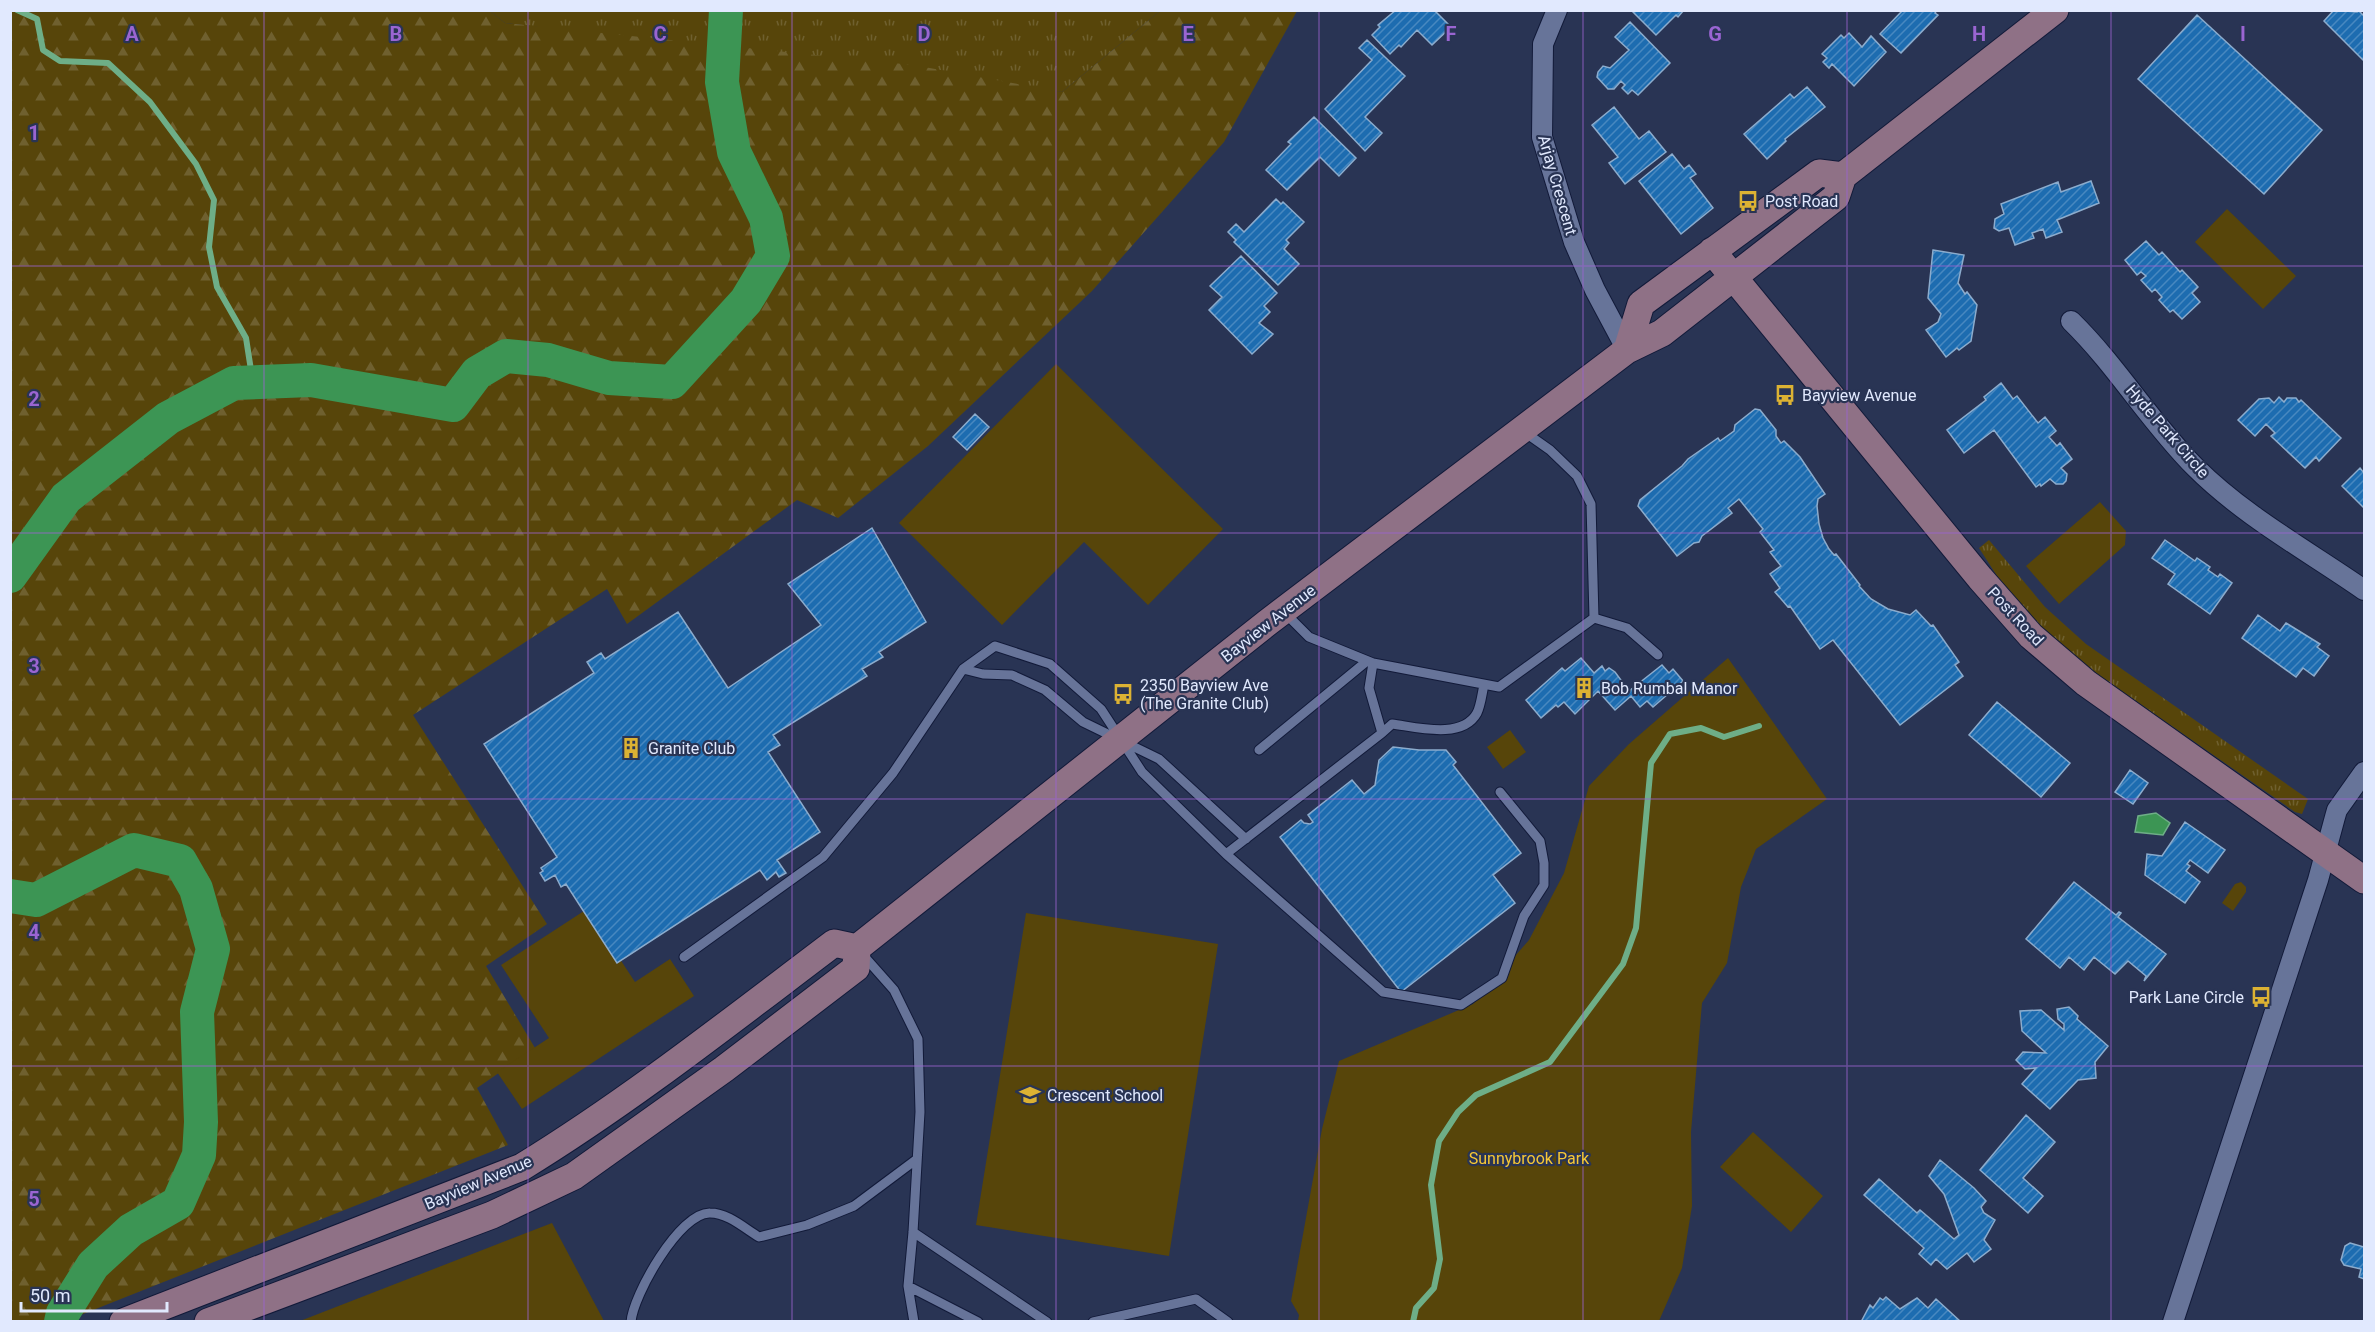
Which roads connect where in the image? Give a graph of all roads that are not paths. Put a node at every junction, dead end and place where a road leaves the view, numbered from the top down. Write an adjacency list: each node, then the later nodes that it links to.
1 (1557, 10): 7 (street, Arjay Crescent)
2 (2055, 10): 3 (main road, Bayview Avenue)
3 (1843, 176): 4 (main road); 5 (main road, Bayview Avenue)
4 (1712, 251): 5 (main road, Post Road); 7 (main road)
5 (1733, 276): 7 (main road, Bayview Avenue); 22 (main road, Post Road)
6 (2071, 321): 9 (street, Hyde Park Circle)
7 (1627, 350): 8 (main road, Bayview Avenue)
8 (1521, 429): 10 (main road, Bayview Avenue); 11 (lane)
9 (2364, 590)
10 (1283, 611): 13 (lane); 17 (main road, Bayview Avenue)
11 (1594, 618): 12 (lane); 15 (lane)
12 (1658, 655)
13 (1370, 662): 15 (lane); 16 (lane); 18 (lane)
14 (963, 669): 17 (lane); 17 (lane); 26 (lane)
15 (1484, 685): 16 (lane)
16 (1382, 733): 21 (lane)
17 (1121, 740): 21 (lane); 23 (lane); 25 (main road, Bayview Avenue)
18 (1259, 750)
19 (2364, 772): 22 (street)
20 (1500, 792): 23 (lane)
21 (1246, 839): 23 (lane)
22 (2325, 852): 24 (main road, Post Road); 38 (street)
23 (1226, 854)
24 (2364, 880)
25 (858, 948): 27 (lane); 30 (main road, Bayview Avenue); 31 (main road, Bayview Avenue)
26 (684, 957)
27 (917, 1159): 28 (lane); 32 (lane)
28 (913, 1232): 29 (lane); 35 (lane)
29 (908, 1286): 33 (lane); 34 (lane)
30 (123, 1322)
31 (208, 1322)
32 (631, 1322)
33 (914, 1322)
34 (978, 1322)
35 (1047, 1322)
36 (1093, 1322): 37 (lane)
37 (1228, 1322)
38 (2173, 1322)

